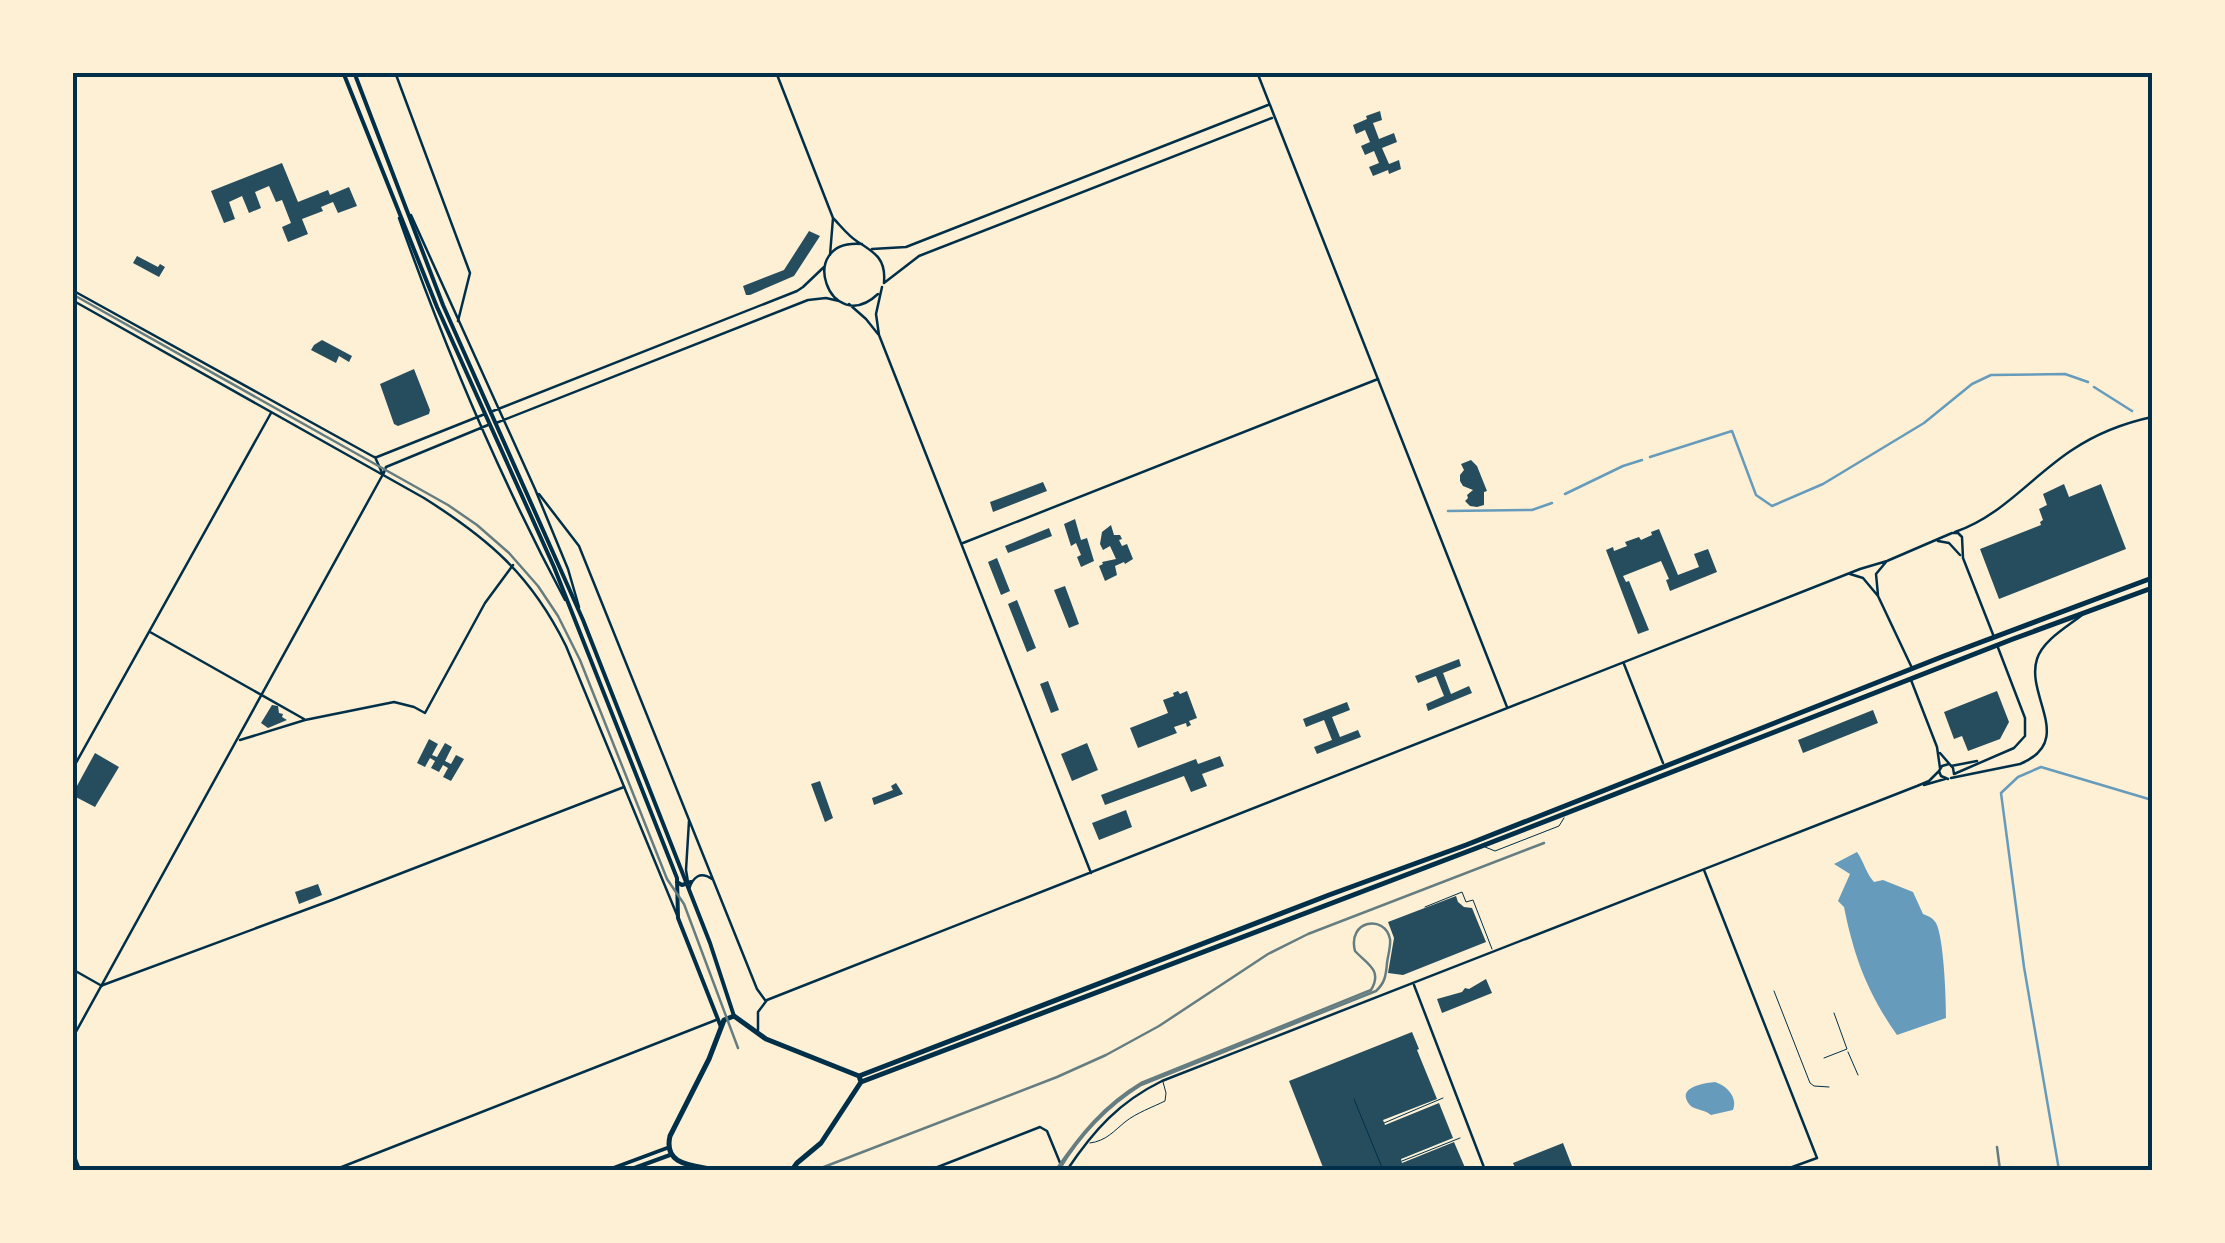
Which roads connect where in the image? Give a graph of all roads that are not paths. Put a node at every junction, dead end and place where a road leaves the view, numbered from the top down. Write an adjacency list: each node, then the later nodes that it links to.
1 (344, 72): 9 (main road)
2 (354, 72): 8 (main road)
3 (395, 72): 20 (street)
4 (776, 72): 10 (street)
5 (1257, 72): 6 (street)
6 (1269, 104): 7 (street); 12 (street)
7 (1275, 117): 15 (street); 23 (street)
8 (402, 195): 20 (street); 22 (main road)
9 (392, 197): 22 (main road); 25 (street)
10 (833, 218): 11 (street); 13 (street)
11 (862, 244): 12 (street); 13 (street)
12 (872, 249): 15 (street)
13 (829, 256): 14 (street)
14 (824, 267): 18 (street); 26 (street)
15 (883, 285): 19 (street); 21 (street)
16 (72, 290): 34 (street)
17 (72, 300): 27 (street)
18 (839, 301): 19 (street); 30 (street)
19 (849, 304): 21 (street)
20 (458, 321): 24 (street)
21 (879, 335): 42 (street)
22 (454, 338): 55 (main road)
23 (1379, 379): 42 (street); 61 (street)
24 (490, 392): 25 (street); 26 (street)
25 (472, 402): 28 (street)
26 (498, 409): 28 (street); 30 (street)
27 (271, 412): 35 (street); 56 (street)
28 (478, 417): 31 (street); 34 (street)
29 (2152, 417): 37 (street)
30 (503, 420): 31 (street); 32 (street)
31 (483, 427): 33 (street); 35 (street)
32 (510, 436): 33 (street); 36 (street)
33 (492, 446): 55 (street)
34 (376, 457): 35 (street)
35 (383, 475): 46 (street); 60 (street)
36 (535, 489): 55 (street); 73 (street)
37 (1973, 526): 38 (street); 41 (street)
38 (1955, 532): 39 (street); 41 (street)
39 (1949, 534): 40 (street); 43 (street)
40 (1937, 541): 43 (street); 45 (street)
41 (1962, 541): 43 (street); 44 (street)
42 (961, 544): 75 (street)
43 (1950, 544): 44 (street)
44 (1962, 558): 65 (street)
45 (1887, 561): 47 (street); 49 (street)
46 (512, 565): 62 (street); 71 (street)
47 (1868, 566): 48 (street); 49 (street); 51 (street)
48 (1848, 574): 51 (street); 57 (street)
49 (1876, 575): 51 (street); 53 (street)
50 (2152, 578): 58 (highway)
51 (1865, 579): 53 (street)
52 (2152, 588): 54 (highway)
53 (1878, 596): 58 (street)
54 (2084, 614): 59 (highway); 70 (street)
55 (580, 621): 77 (main road); 78 (main road)
56 (150, 632): 60 (street); 68 (street)
57 (1623, 662): 61 (street); 67 (street)
58 (1912, 669): 67 (highway)
59 (1910, 679): 64 (street); 95 (highway)
60 (262, 697): 62 (street); 63 (street)
61 (1508, 708): 75 (street)
62 (306, 720): 63 (street)
63 (237, 741): 84 (street)
64 (1937, 747): 66 (street); 69 (street)
65 (1988, 758): 66 (street); 70 (street)
66 (1950, 765): 69 (street); 70 (street)
67 (1665, 767): 95 (highway)
68 (72, 770)
69 (1940, 770): 70 (street); 72 (street)
70 (1950, 777): 72 (street)
71 (624, 786): 80 (street); 84 (street)
72 (1917, 786): 74 (street)
73 (688, 820): 76 (street); 78 (street)
74 (1704, 869): 81 (street); 112 (street)
75 (1090, 873): 86 (street)
76 (713, 880): 78 (street); 86 (street)
77 (677, 882): 78 (main road); 80 (main road)
78 (689, 885): 88 (main road)
79 (1425, 907): 81 (street)
80 (678, 918): 89 (main road)
81 (1494, 952): 83 (street)
82 (72, 969): 84 (street)
83 (1413, 983): 96 (street); 103 (street)
84 (102, 986): 91 (street)
85 (1774, 990): 97 (street)
86 (766, 1000): 90 (street)
87 (1834, 1013): 92 (street)
88 (734, 1016): 89 (highway); 90 (highway)
89 (719, 1023): 100 (highway); 105 (street)
90 (761, 1036): 95 (highway)
91 (72, 1038)
92 (1847, 1049): 93 (street); 94 (street)
93 (1824, 1058)
94 (1858, 1075)
95 (860, 1079): 109 (highway)
96 (1162, 1081): 98 (street); 98 (street)
97 (1829, 1087)
98 (1086, 1144): 102 (street)
99 (72, 1149): 104 (street)
100 (669, 1151): 106 (main road); 107 (main road); 108 (highway)
101 (1058, 1157): 102 (street); 110 (street); 111 (street)
102 (1072, 1162): 111 (street)
103 (1485, 1169)
104 (80, 1170)
105 (334, 1170)
106 (608, 1170)
107 (630, 1170)
108 (716, 1170)
109 (794, 1170)
110 (930, 1170)
111 (1065, 1170)
112 (1784, 1170)

